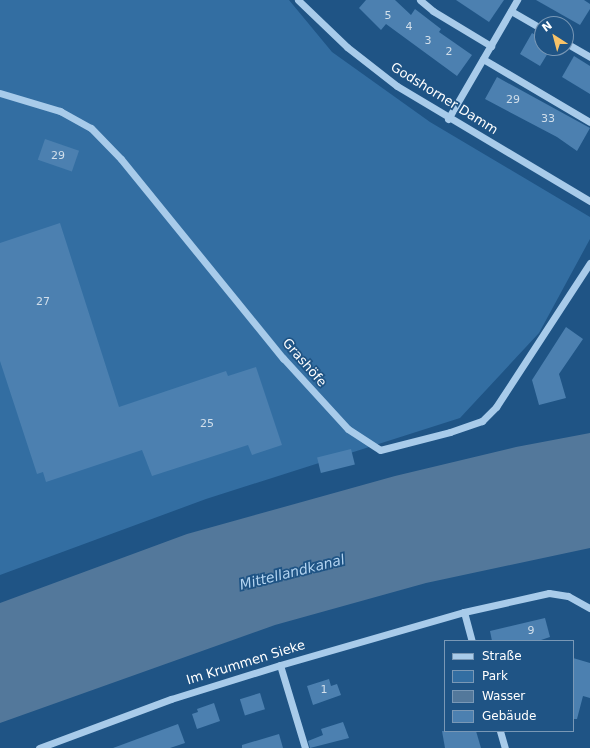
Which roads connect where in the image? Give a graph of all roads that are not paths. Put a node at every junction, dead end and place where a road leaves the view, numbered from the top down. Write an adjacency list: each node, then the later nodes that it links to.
1 (298, 0): 11 (street, Godshorner Damm)
2 (420, 0): 6 (street)
3 (517, 0): 4 (street)
4 (510, 11): 5 (street); 6 (street)
5 (534, 24)
6 (491, 46): 9 (street)
7 (574, 48): 8 (street)
8 (590, 57)
9 (483, 59): 11 (street); 12 (street)
10 (0, 93): 14 (street, Grashöfe)
11 (448, 119): 13 (street, Godshorner Damm)
12 (590, 122)
13 (590, 201)
14 (590, 263)
15 (590, 608): 16 (street, Im Krummen Sieke)
16 (464, 612): 17 (street); 18 (street, Im Krummen Sieke)
17 (472, 640)
18 (280, 665): 20 (street, Im Krummen Sieke); 21 (street)
19 (500, 732): 22 (street)
20 (39, 748)
21 (305, 748)
22 (505, 748)

